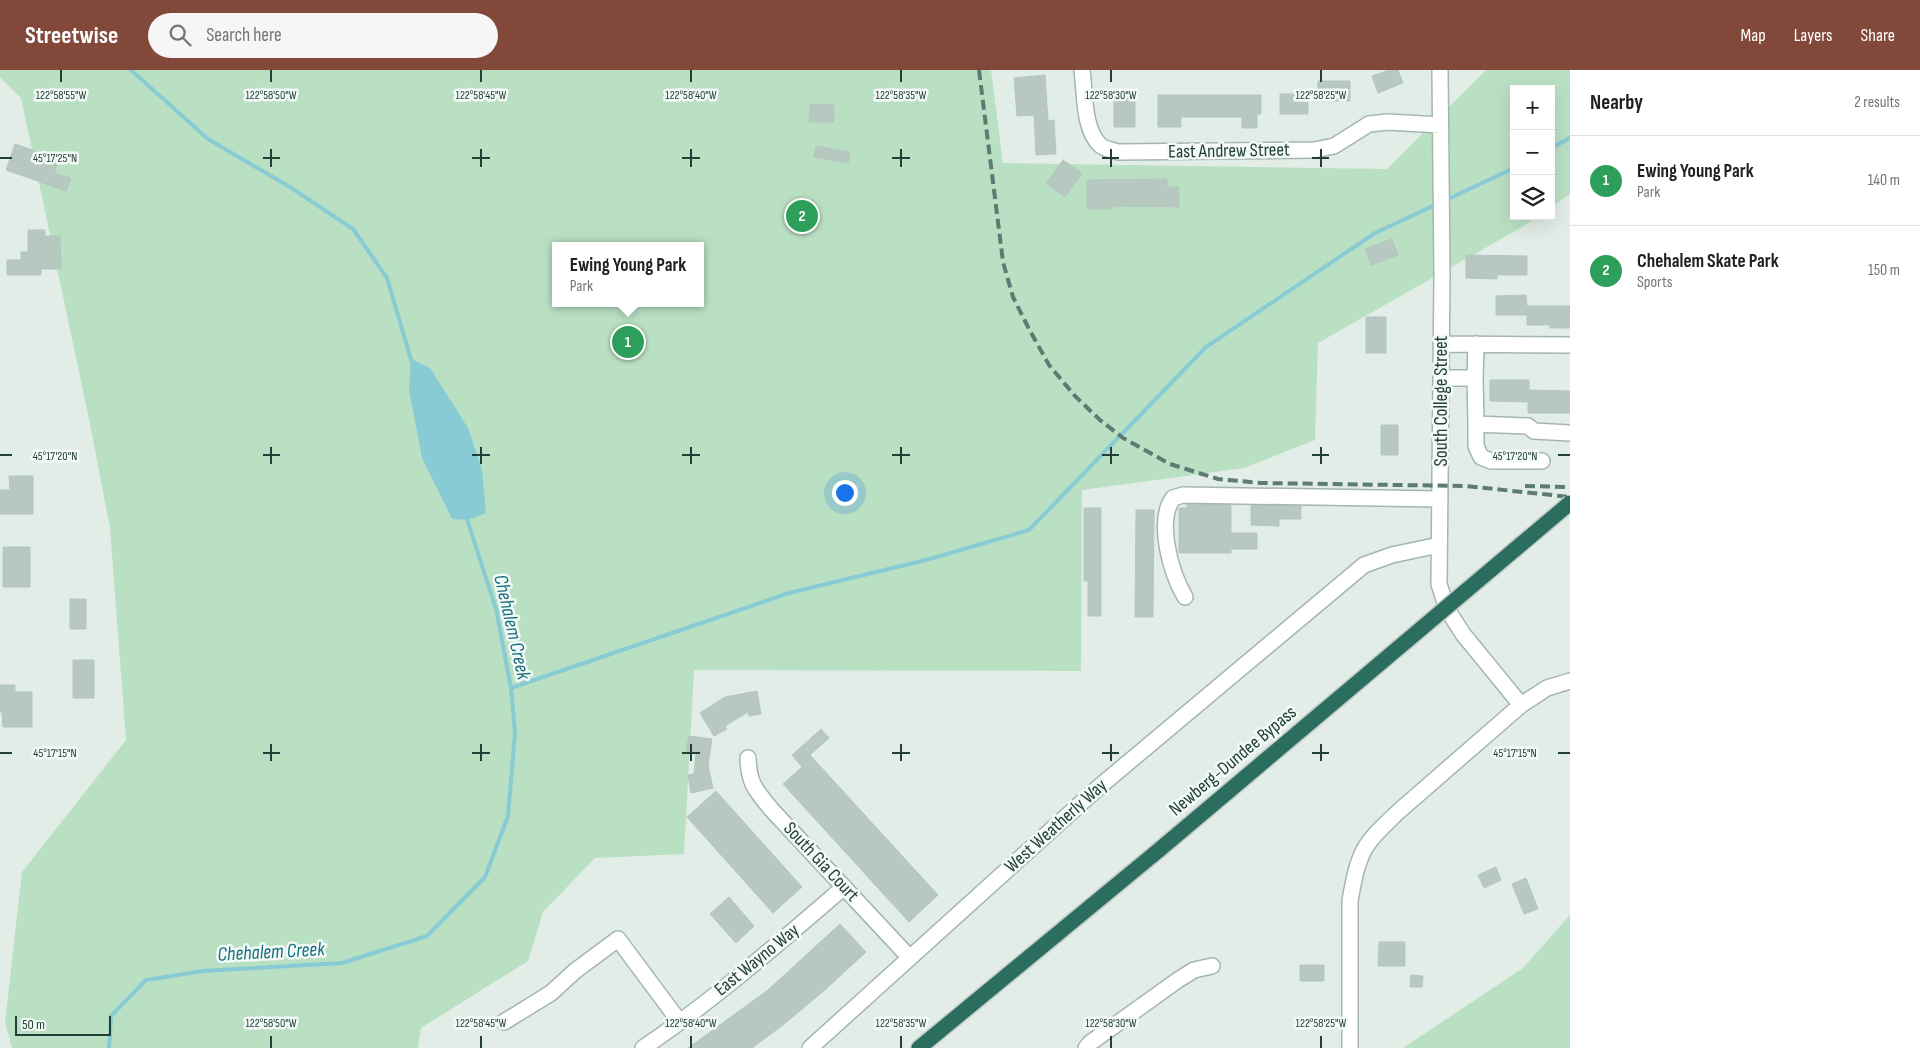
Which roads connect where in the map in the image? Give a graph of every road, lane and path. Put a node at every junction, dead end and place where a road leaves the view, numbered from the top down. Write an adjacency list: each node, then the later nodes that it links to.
1 (1082, 70): 3 (street, East Andrew Street)
2 (1440, 70): 3 (street, South College Street)
3 (1440, 125): 4 (street, South College Street)
4 (1442, 344): 5 (street); 7 (street, South College Street)
5 (1476, 344): 6 (street); 8 (street)
6 (1570, 345)
7 (1442, 378): 8 (street); 12 (street, South College Street)
8 (1476, 378): 9 (street)
9 (1476, 424): 10 (street); 11 (street)
10 (1570, 433)
11 (1542, 461)
12 (1439, 499): 14 (street, South College Street); 15 (street)
13 (1570, 503): 26 (highway, Newberg-Dundee Bypass, bridge)
14 (1440, 545): 17 (street, South College Street); 20 (street, West Weatherly Way)
15 (1185, 597)
16 (1570, 681): 17 (street)
17 (1521, 705): 28 (street)
18 (748, 758): 19 (street, South Gia Court)
19 (844, 887): 20 (street, South Gia Court); 22 (street, East Wayno Way)
20 (910, 958): 25 (street, West Weatherly Way)
21 (1212, 966): 27 (street)
22 (680, 1021): 23 (street); 24 (street, East Wayno Way)
23 (504, 1022)
24 (643, 1048)
25 (810, 1048)
26 (919, 1048)
27 (1086, 1048)
28 (1350, 1048)

